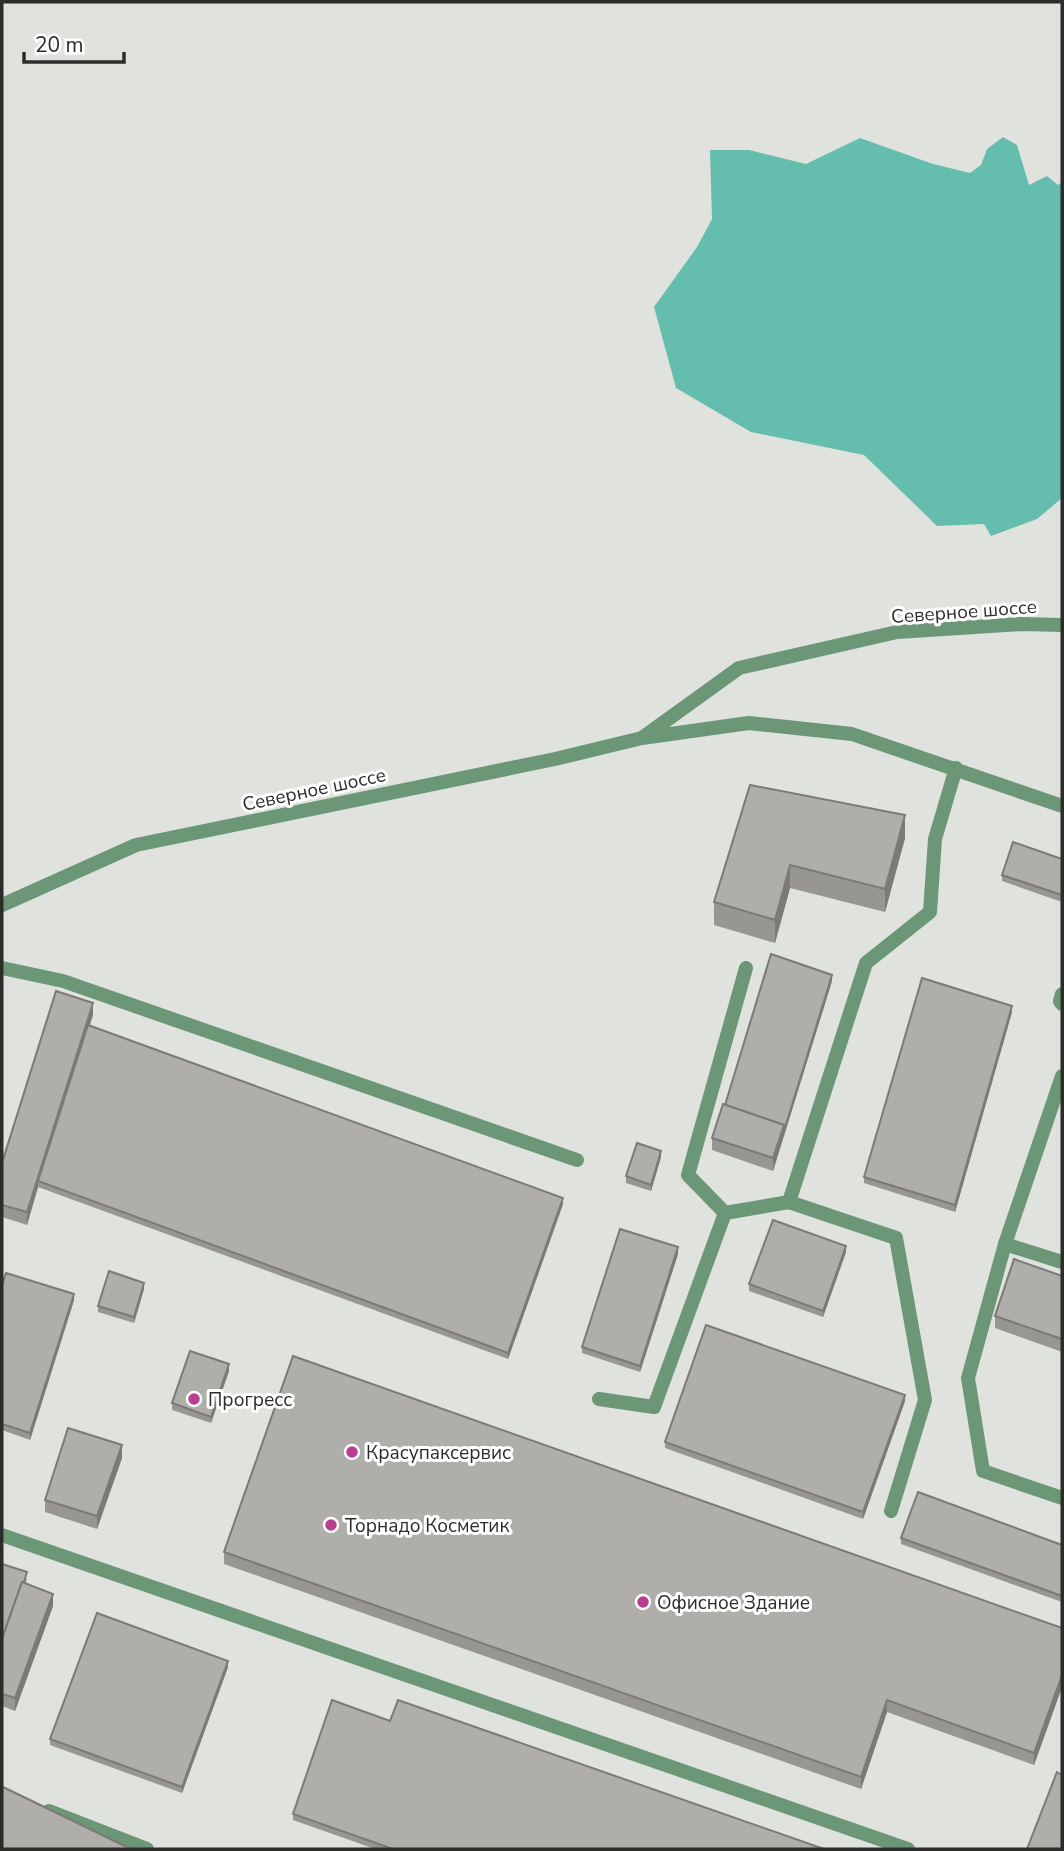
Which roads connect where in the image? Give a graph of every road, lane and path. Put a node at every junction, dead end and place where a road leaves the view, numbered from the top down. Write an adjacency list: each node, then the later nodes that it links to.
1 (1062, 625): 2 (street, Северное шоссе)
2 (642, 738): 3 (street, Северное шоссе); 5 (street, Северное шоссе)
3 (956, 768): 4 (street, Северное шоссе); 12 (street)
4 (1062, 806)
5 (2, 905)
6 (2, 968): 11 (street)
7 (746, 968): 13 (street)
8 (1062, 994): 9 (street)
9 (1062, 1004)
10 (1062, 1076): 14 (street)
11 (577, 1160)
12 (789, 1202): 13 (street); 18 (street)
13 (725, 1213): 16 (street)
14 (1005, 1244): 15 (street); 17 (street)
15 (1062, 1262)
16 (599, 1399)
17 (1062, 1498)
18 (891, 1511)
19 (2, 1535): 22 (street)
20 (38, 1807): 21 (street)
21 (147, 1849)
22 (908, 1849)

